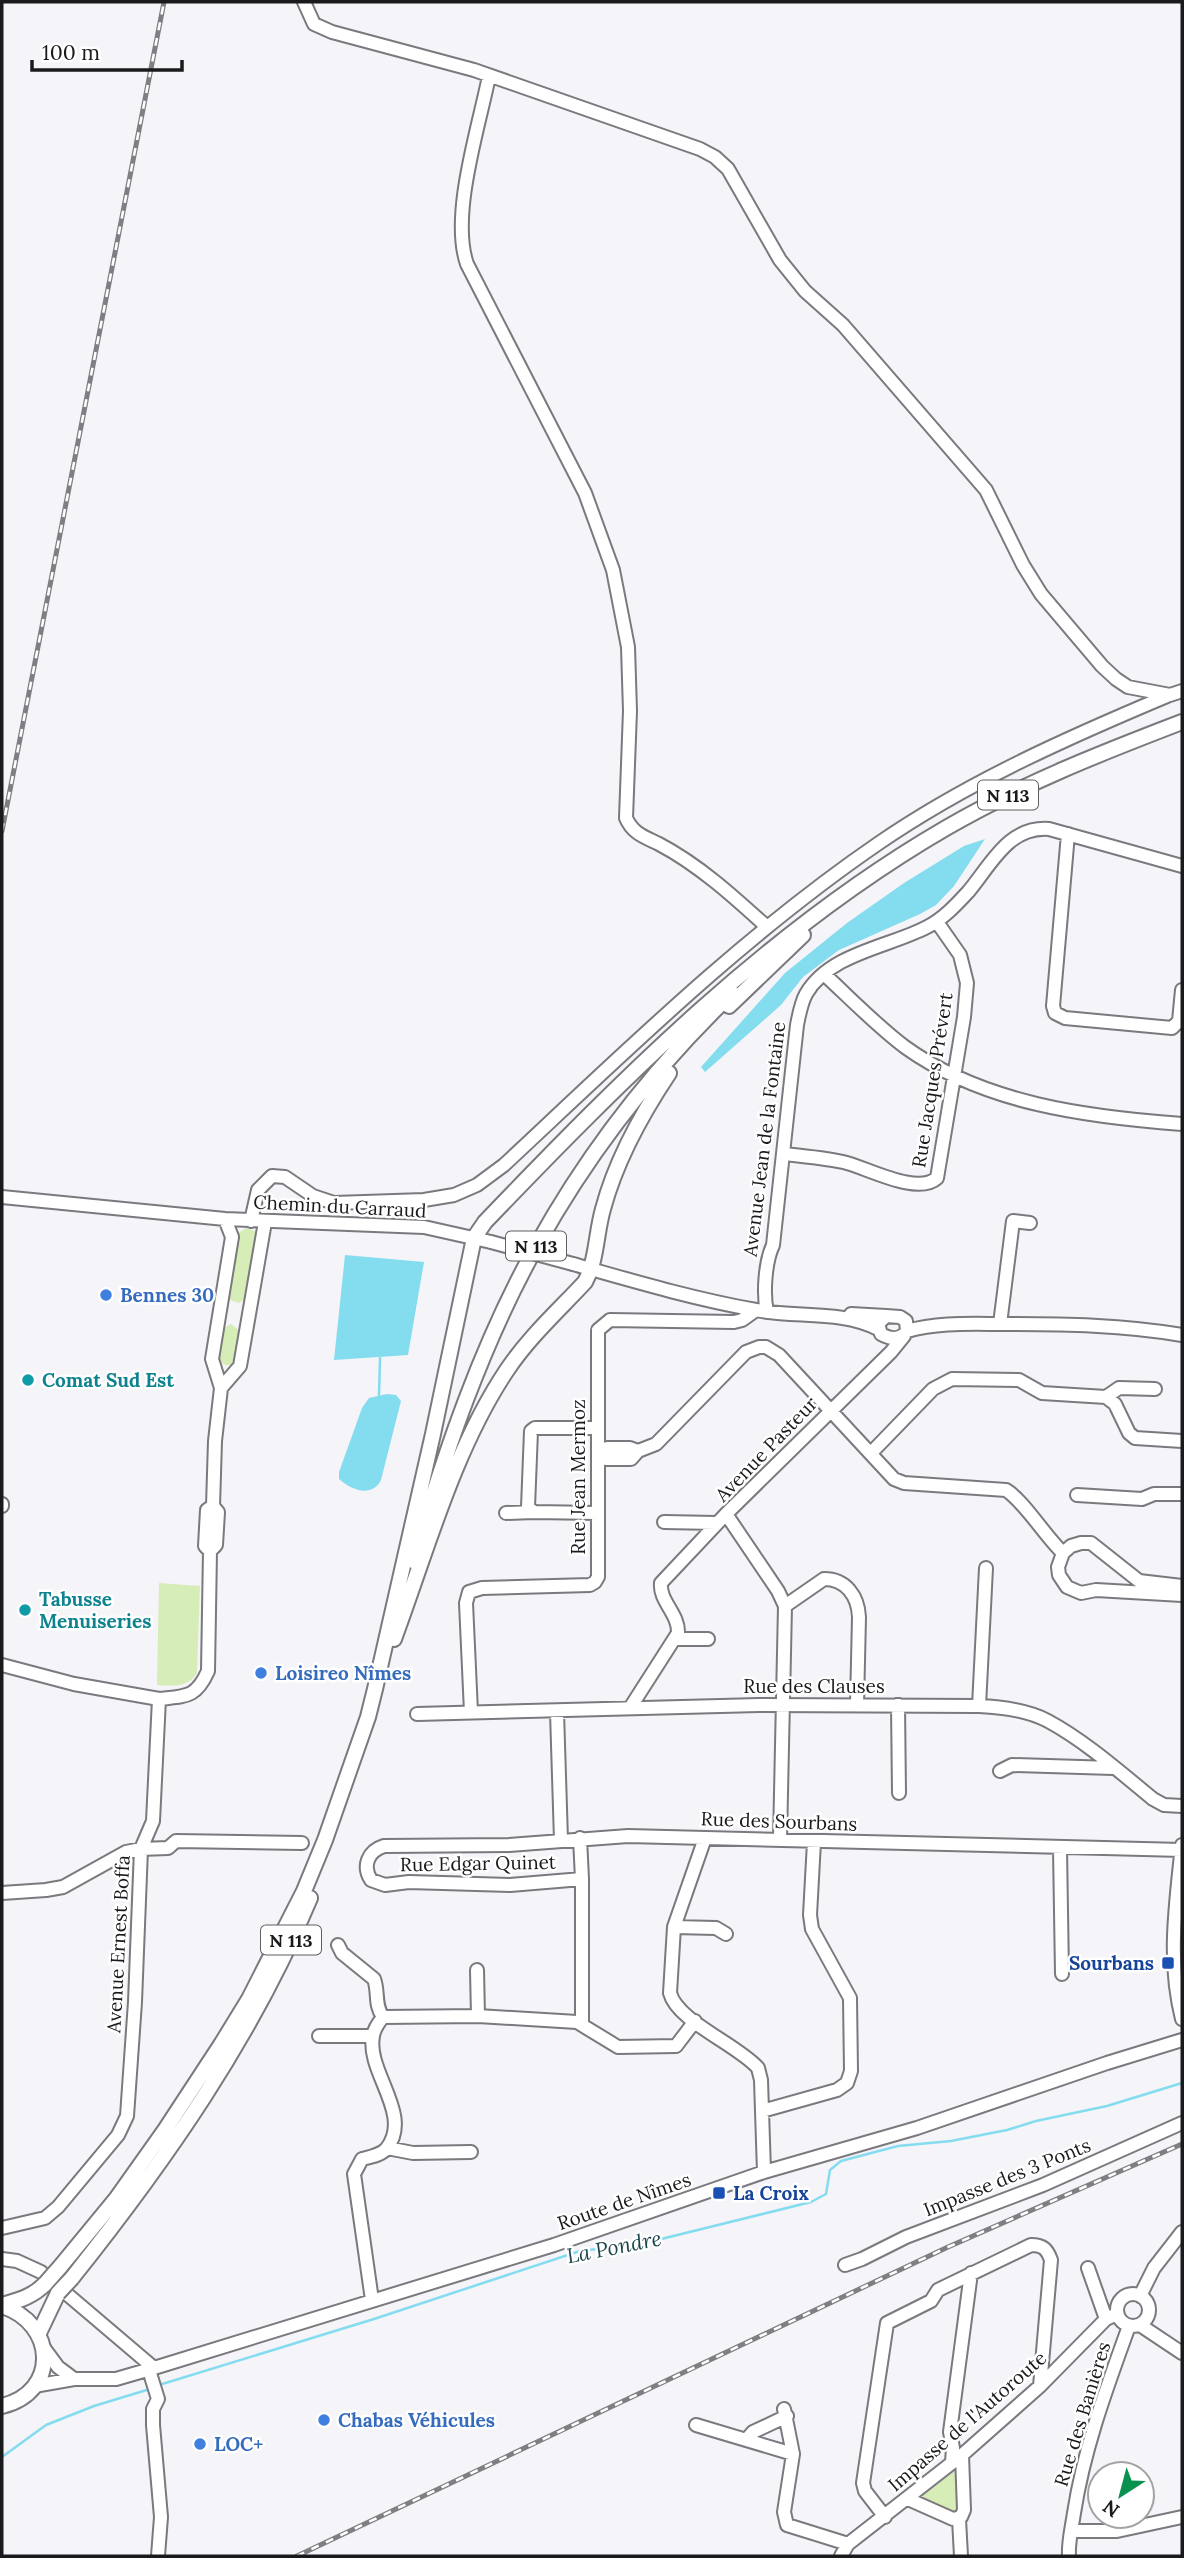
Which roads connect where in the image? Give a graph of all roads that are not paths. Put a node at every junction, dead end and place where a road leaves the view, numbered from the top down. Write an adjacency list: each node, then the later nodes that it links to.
1 (304, 2): 2 (street)
2 (489, 76): 3 (street); 9 (street)
3 (1176, 693): 9 (street)
4 (1182, 722): 7 (main road, N 113)
5 (1068, 834): 6 (street, Avenue Jean de la Fontaine); 8 (street, Avenue Jean de la Fontaine); 11 (street)
6 (1182, 866)
7 (846, 894): 20 (main road); 21 (main road); 55 (main road, N 113)
8 (937, 922): 10 (street, Avenue Jean de la Fontaine); 12 (street, Rue Jacques Prévert)
9 (767, 928): 17 (street)
10 (825, 975): 12 (street); 14 (street, Avenue Jean de la Fontaine)
11 (1182, 990)
12 (955, 1074): 13 (street); 14 (street, Rue Jacques Prévert)
13 (1182, 1124)
14 (784, 1154): 22 (street, Avenue Jean de la Fontaine)
15 (2, 1197): 16 (street, Chemin du Carraud)
16 (225, 1219): 17 (street, Chemin du Carraud); 32 (street)
17 (251, 1221): 18 (street, Chemin du Carraud)
18 (265, 1222): 20 (street, Chemin du Carraud); 32 (street)
19 (1030, 1223): 27 (street)
20 (474, 1238): 21 (street, Chemin du Carraud, bridge); 55 (main road)
21 (592, 1270): 22 (street, Chemin du Carraud); 55 (main road)
22 (762, 1311): 23 (street, Chemin du Carraud); 36 (street, Rue Jean Mermoz)
23 (794, 1314): 24 (street, Chemin du Carraud); 28 (street, Chemin du Carraud)
24 (886, 1316): 25 (street, Chemin du Carraud); 28 (street)
25 (900, 1317): 26 (street, Chemin du Carraud); 29 (street)
26 (963, 1324): 27 (street, Chemin du Carraud); 29 (street, Chemin du Carraud)
27 (1000, 1324): 30 (street, Chemin du Carraud)
28 (879, 1331): 29 (street, Chemin du Carraud); 31 (street, Avenue Pasteur)
29 (906, 1334): 31 (street, Avenue Pasteur)
30 (1182, 1335)
31 (866, 1375): 35 (street, Avenue Pasteur)
32 (221, 1388): 56 (street)
33 (1155, 1389): 34 (street)
34 (1107, 1397): 37 (street); 38 (street)
35 (831, 1409): 38 (street); 39 (street); 45 (street, Avenue Pasteur)
36 (597, 1428): 39 (street, Rue Jean Mermoz); 42 (street)
37 (1182, 1441)
38 (871, 1453): 47 (street)
39 (599, 1454): 44 (street, Rue Jean Mermoz)
40 (1182, 1494): 41 (street)
41 (1077, 1495)
42 (534, 1512): 43 (street); 44 (street)
43 (506, 1513)
44 (598, 1513): 62 (street, Rue Jean Mermoz)
45 (721, 1519): 46 (street); 51 (street, Avenue Pasteur); 52 (street)
46 (664, 1522)
47 (1063, 1553): 49 (street); 50 (street)
48 (986, 1568): 60 (street)
49 (1182, 1586)
50 (1182, 1595)
51 (785, 1606): 57 (street); 58 (street)
52 (675, 1639): 53 (street); 61 (street)
53 (708, 1639)
54 (2, 1665): 56 (street)
55 (375, 1689): 65 (main road, N 113)
56 (159, 1699): 78 (street, Avenue Ernest Boffa)
57 (783, 1705): 58 (street, Rue des Clauses); 61 (street, Rue des Clauses); 73 (street)
58 (857, 1705): 59 (street, Rue des Clauses)
59 (898, 1705): 60 (street, Rue des Clauses); 68 (street)
60 (979, 1706): 66 (street, Rue des Clauses)
61 (630, 1708): 63 (street, Rue des Clauses)
62 (471, 1712): 63 (street, Rue des Clauses); 64 (street, Rue des Clauses)
63 (557, 1712): 72 (street)
64 (417, 1713)
65 (368, 1717): 109 (main road, N 113, bridge); 112 (main road, N 113, bridge)
66 (1113, 1768): 67 (street); 69 (street, Rue des Clauses)
67 (1000, 1771)
68 (900, 1793)
69 (1182, 1806)
70 (580, 1838): 71 (street, Rue des Sourbans); 72 (street, Rue des Sourbans); 81 (street, Rue Edgar Quinet)
71 (705, 1838): 73 (street, Rue des Sourbans); 83 (street)
72 (561, 1840): 79 (street, Rue des Sourbans)
73 (780, 1840): 74 (street, Rue des Sourbans)
74 (814, 1842): 77 (street, Rue des Sourbans); 96 (street)
75 (303, 1843): 78 (street)
76 (1182, 1845): 80 (street)
77 (1060, 1848): 80 (street, Rue des Sourbans); 87 (street)
78 (141, 1849): 82 (street); 101 (street, Avenue Ernest Boffa)
79 (376, 1849): 81 (street, Rue Edgar Quinet)
80 (1182, 1850): 90 (street)
81 (582, 1879): 92 (street)
82 (2, 1893)
83 (674, 1927): 84 (street); 91 (street)
84 (726, 1934)
85 (338, 1945): 89 (street)
86 (477, 1970): 88 (street)
87 (1062, 1974)
88 (478, 2015): 89 (street); 92 (street)
89 (383, 2017): 94 (street)
90 (1182, 2019)
91 (695, 2021): 92 (street); 96 (street)
92 (582, 2024)
93 (320, 2036): 94 (street)
94 (373, 2036): 98 (street)
95 (1182, 2040): 100 (street, Route de Nîmes)
96 (762, 2111): 100 (street)
97 (1182, 2123): 104 (street, Impasse des 3 Ponts)
98 (387, 2148): 99 (street); 108 (street)
99 (471, 2152)
100 (764, 2172): 108 (street, Route de Nîmes)
101 (2, 2228)
102 (1182, 2232): 107 (street)
103 (2, 2259): 115 (street)
104 (845, 2264)
105 (1088, 2268): 110 (street)
106 (971, 2273): 118 (street); 123 (street); 125 (street)
107 (1140, 2296): 110 (street); 111 (street)
108 (372, 2300): 115 (street, Route de Nîmes)
109 (2, 2305): 112 (main road)
110 (1112, 2316): 111 (street); 118 (street, Impasse de l'Autoroute)
111 (1135, 2325): 114 (street); 128 (street, Rue des Banières)
112 (39, 2333): 113 (main road)
113 (44, 2348): 116 (street); 117 (main road)
114 (1182, 2353)
115 (152, 2373): 116 (street, Route de Nîmes); 130 (street)
116 (74, 2379): 117 (street, Route de Nîmes)
117 (34, 2386): 119 (main road)
118 (1040, 2386): 123 (street, Impasse de l'Autoroute)
119 (2, 2406)
120 (696, 2425): 121 (street)
121 (746, 2440): 122 (street); 122 (street)
122 (793, 2454): 129 (street)
123 (957, 2458): 124 (street, Impasse de l'Autoroute); 127 (street)
124 (908, 2498): 125 (street, Impasse de l'Autoroute); 127 (street)
125 (885, 2517): 129 (street, Impasse de l'Autoroute)
126 (1182, 2517): 128 (street)
127 (959, 2519): 131 (street)
128 (1071, 2532): 132 (street, Rue des Banières)
129 (845, 2550)
130 (158, 2556)
131 (961, 2556)
132 (1069, 2556)

